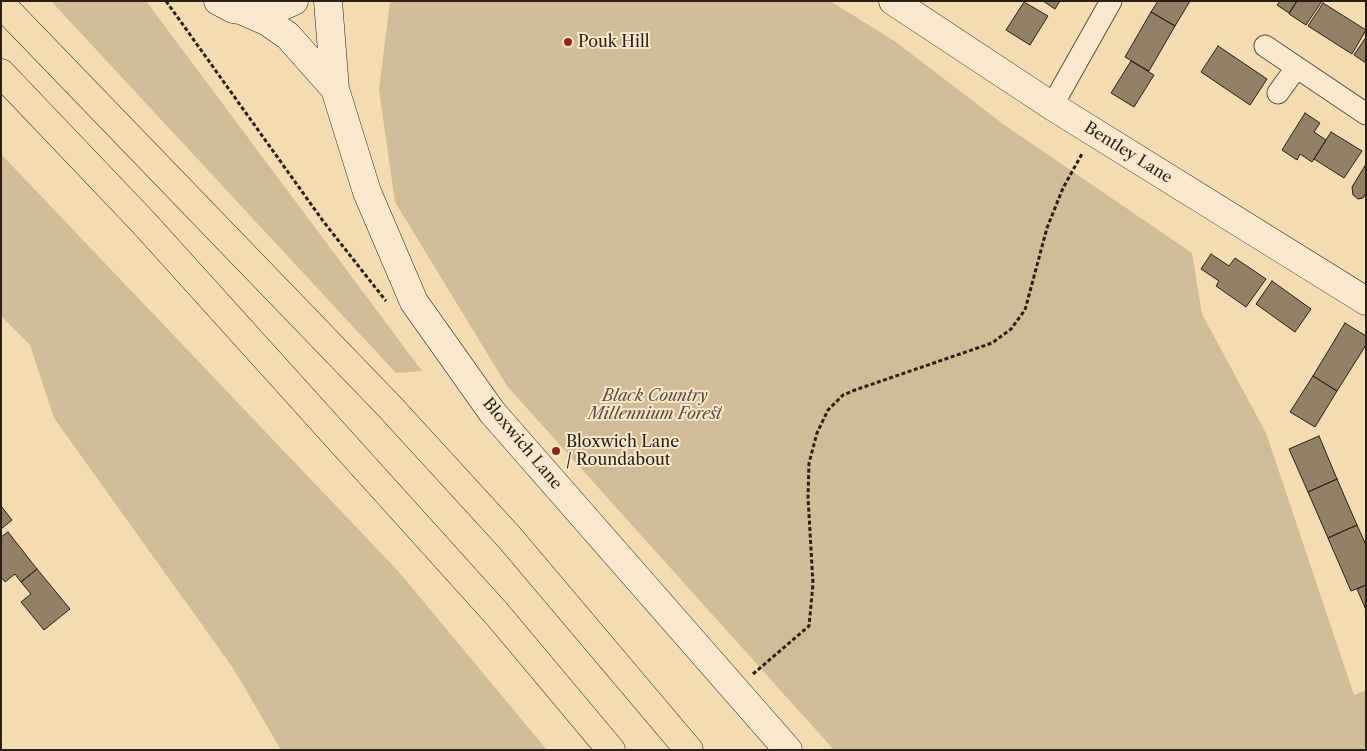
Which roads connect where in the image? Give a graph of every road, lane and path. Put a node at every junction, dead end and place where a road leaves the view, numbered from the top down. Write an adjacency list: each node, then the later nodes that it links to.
1 (218, 1): 7 (street, Bloxwich Lane)
2 (294, 1): 7 (street)
3 (328, 1): 11 (street, Bloxwich Lane)
4 (893, 1): 13 (street, Bentley Lane)
5 (1111, 1): 13 (street)
6 (1, 4): 19 (highway)
7 (243, 12): 11 (street, Bloxwich Lane)
8 (1265, 46): 9 (street)
9 (1296, 68): 12 (street); 14 (street)
10 (1, 73): 18 (highway)
11 (335, 89): 20 (street, Bloxwich Lane)
12 (1278, 93)
13 (1052, 106): 15 (street, Bentley Lane)
14 (1366, 114)
15 (1095, 132): 16 (street, Bentley Lane); 17 (path)
16 (1366, 301)
17 (751, 676)
18 (611, 750)
19 (688, 750)
20 (788, 750)

